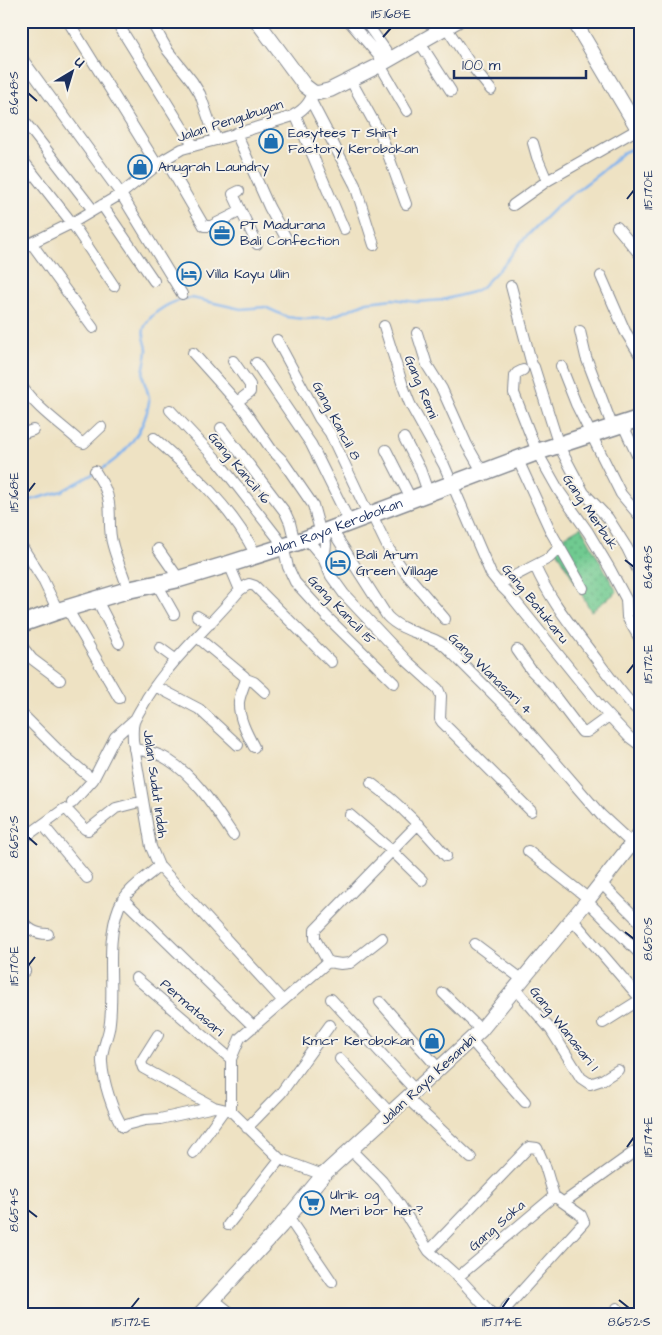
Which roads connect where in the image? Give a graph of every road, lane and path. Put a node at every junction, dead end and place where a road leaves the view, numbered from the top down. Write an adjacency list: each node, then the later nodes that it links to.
1 (68, 21): 25 (street)
2 (116, 21): 23 (street)
3 (151, 21): 21 (street)
4 (257, 21): 15 (street)
5 (349, 21): 11 (street)
6 (365, 21): 11 (street)
7 (574, 21): 19 (street)
8 (451, 24): 9 (street); 13 (street)
9 (420, 43): 11 (street); 14 (street)
10 (21, 57): 28 (street)
11 (385, 62): 12 (street); 16 (street)
12 (350, 80): 15 (street); 29 (street)
13 (491, 90)
14 (451, 91)
15 (312, 97): 17 (street, Jalan Pengubugan); 39 (street)
16 (407, 112)
17 (295, 114): 20 (street, Jalan Pengubugan); 35 (street)
18 (21, 117): 31 (street)
19 (639, 131): 26 (street)
20 (236, 133): 21 (street, Jalan Pengubugan); 36 (street)
21 (216, 140): 23 (street, Jalan Pengubugan)
22 (533, 143): 26 (street)
23 (192, 145): 25 (street, Jalan Pengubugan)
24 (21, 158): 33 (street)
25 (161, 162): 28 (street, Jalan Pengubugan); 32 (street)
26 (547, 181): 30 (street)
27 (240, 191): 32 (street)
28 (121, 194): 31 (street, Jalan Pengubugan); 46 (street)
29 (406, 204)
30 (513, 205)
31 (98, 208): 33 (street, Jalan Pengubugan); 43 (street)
32 (241, 211): 38 (street)
33 (72, 223): 37 (street, Jalan Pengubugan); 44 (street)
34 (618, 227): 41 (street)
35 (344, 229)
36 (286, 238)
37 (32, 244): 40 (street, Jalan Pengubugan); 48 (street)
38 (257, 244)
39 (374, 245)
40 (21, 248)
41 (641, 256)
42 (601, 276): 53 (street)
43 (154, 281)
44 (114, 286)
45 (511, 286): 70 (street)
46 (182, 294)
47 (384, 326): 78 (street, Gang Remi)
48 (93, 328)
49 (580, 331): 62 (street)
50 (417, 333): 76 (street)
51 (277, 340): 80 (street, Gang Kancil 8)
52 (193, 353): 59 (street, Gang Kancil 15)
53 (641, 357)
54 (233, 362): 59 (street)
55 (256, 363): 81 (street)
56 (561, 366): 67 (street)
57 (523, 370): 72 (street, Gang Merbuk)
58 (21, 386): 63 (street)
59 (237, 402): 83 (street, Gang Kancil 15)
60 (170, 410): 83 (street, Gang Kancil 16)
61 (641, 418): 62 (main road, Jalan Raya Kerobokan)
62 (618, 426): 67 (main road, Jalan Raya Kerobokan); 74 (street)
63 (101, 428)
64 (221, 428): 83 (street)
65 (33, 430): 66 (street)
66 (21, 434)
67 (592, 436): 70 (main road, Jalan Raya Kerobokan); 82 (street)
68 (154, 438): 87 (street)
69 (404, 438): 77 (street)
70 (559, 446): 72 (main road, Jalan Raya Kerobokan); 91 (street)
71 (386, 450): 79 (street)
72 (537, 452): 73 (main road, Jalan Raya Kerobokan); 104 (street, Gang Merbuk)
73 (518, 460): 76 (main road, Jalan Raya Kerobokan); 85 (street)
74 (641, 464)
75 (95, 471): 97 (street)
76 (483, 472): 78 (main road, Jalan Raya Kerobokan)
77 (424, 480): 78 (main road, Jalan Raya Kerobokan); 79 (main road, Jalan Raya Kerobokan)
78 (450, 480): 94 (street, Gang Batukaru)
79 (408, 493): 80 (main road, Jalan Raya Kerobokan)
80 (370, 515): 81 (main road, Jalan Raya Kerobokan); 101 (street, Gang Kancil 8)
81 (347, 518): 83 (main road, Jalan Raya Kerobokan)
82 (641, 518)
83 (303, 535): 87 (main road, Jalan Raya Kerobokan); 88 (street); 88 (street); 111 (street, Gang Kancil 15); 134 (street, Gang Wanasari 4)
84 (21, 545): 99 (street)
85 (559, 548): 89 (street); 96 (street)
86 (158, 550): 92 (street)
87 (255, 552): 90 (main road, Jalan Raya Kerobokan)
88 (323, 558): 127 (street)
89 (535, 566): 94 (street); 116 (street)
90 (231, 570): 92 (main road, Jalan Raya Kerobokan); 95 (street)
91 (641, 577)
92 (179, 579): 93 (main road, Jalan Raya Kerobokan)
93 (157, 584): 97 (main road, Jalan Raya Kerobokan); 100 (street)
94 (499, 584): 117 (street, Gang Batukaru)
95 (239, 588): 103 (street, Jalan Sudut Indah); 108 (street)
96 (583, 588)
97 (128, 590): 98 (main road, Jalan Raya Kerobokan)
98 (96, 600): 99 (main road, Jalan Raya Kerobokan); 105 (street)
99 (63, 609): 102 (main road, Jalan Raya Kerobokan); 114 (street)
100 (174, 614)
101 (445, 619)
102 (21, 624)
103 (197, 637): 109 (street); 112 (street, Jalan Sudut Indah)
104 (641, 642)
105 (119, 643)
106 (21, 645): 110 (street)
107 (516, 650): 117 (street)
108 (331, 662)
109 (246, 679): 113 (street); 121 (street)
110 (60, 680)
111 (394, 683)
112 (155, 686): 118 (street, Jalan Sudut Indah); 120 (street)
113 (265, 692)
114 (119, 698)
115 (21, 713): 123 (street)
116 (641, 714)
117 (609, 716): 119 (street, Gang Batukaru)
118 (128, 725): 122 (street, Jalan Sudut Indah); 123 (street)
119 (638, 741)
120 (238, 745)
121 (254, 747)
122 (134, 749): 125 (street, Jalan Sudut Indah); 132 (street)
123 (93, 780): 126 (street)
124 (371, 783): 129 (street)
125 (143, 801): 130 (street); 138 (street, Jalan Sudut Indah)
126 (72, 803)
127 (531, 811)
128 (350, 815): 135 (street)
129 (418, 824): 135 (street); 137 (street)
130 (43, 825): 133 (street); 139 (street)
131 (641, 832): 134 (street, Jalan Raya Kesambi)
132 (233, 835)
133 (21, 840)
134 (636, 848): 141 (street, Jalan Raya Kesambi)
135 (391, 850): 140 (street); 151 (street)
136 (528, 851): 143 (street)
137 (446, 856)
138 (159, 866): 142 (street); 156 (street, Jalan Sudut Indah)
139 (87, 878)
140 (422, 880)
141 (601, 883): 143 (street, Jalan Raya Kesambi); 146 (street)
142 (123, 899): 160 (street); 170 (street)
143 (588, 900): 145 (street, Jalan Raya Kesambi); 150 (street)
144 (21, 919): 147 (street)
145 (572, 919): 153 (street, Jalan Raya Kesambi); 158 (street)
146 (641, 923)
147 (48, 934)
148 (382, 938): 151 (street)
149 (475, 944): 153 (street)
150 (641, 954)
151 (328, 962): 156 (street)
152 (136, 978): 164 (street, Permatasari)
153 (519, 985): 161 (street, Jalan Raya Kesambi); 167 (street, Gang Wanasari 1)
154 (443, 993): 161 (street)
155 (332, 1000): 168 (street)
156 (283, 1001): 160 (street)
157 (380, 1002): 166 (street)
158 (603, 1023)
159 (330, 1024): 172 (street)
160 (254, 1027): 164 (street)
161 (481, 1030): 163 (street, Jalan Raya Kesambi)
162 (158, 1035): 170 (street)
163 (471, 1040): 166 (street, Jalan Raya Kesambi); 169 (street)
164 (231, 1059): 170 (street)
165 (340, 1059): 171 (street)
166 (440, 1069): 168 (street, Jalan Raya Kesambi)
167 (618, 1070)
168 (411, 1094): 171 (street, Jalan Raya Kesambi); 176 (street)
169 (525, 1102)
170 (223, 1109): 172 (street); 175 (street)
171 (391, 1114): 174 (street, Jalan Raya Kesambi)
172 (247, 1128): 177 (street)
173 (641, 1147): 180 (street)
174 (352, 1151): 178 (street, Jalan Raya Kesambi); 183 (street)
175 (193, 1153)
176 (471, 1158)
177 (280, 1159): 178 (street); 182 (street)
178 (323, 1175): 181 (street, Jalan Raya Kesambi)
179 (554, 1196): 180 (street); 183 (street); 184 (street, Gang Soka)
180 (564, 1202): 190 (street)
181 (288, 1217): 185 (street); 186 (street, Jalan Raya Kesambi)
182 (228, 1225)
183 (429, 1252): 184 (street)
184 (458, 1277): 189 (street)
185 (332, 1282)
186 (213, 1299): 187 (street, Jalan Raya Kesambi); 188 (street)
187 (200, 1314)
188 (232, 1314)
189 (492, 1314)
190 (501, 1314)

